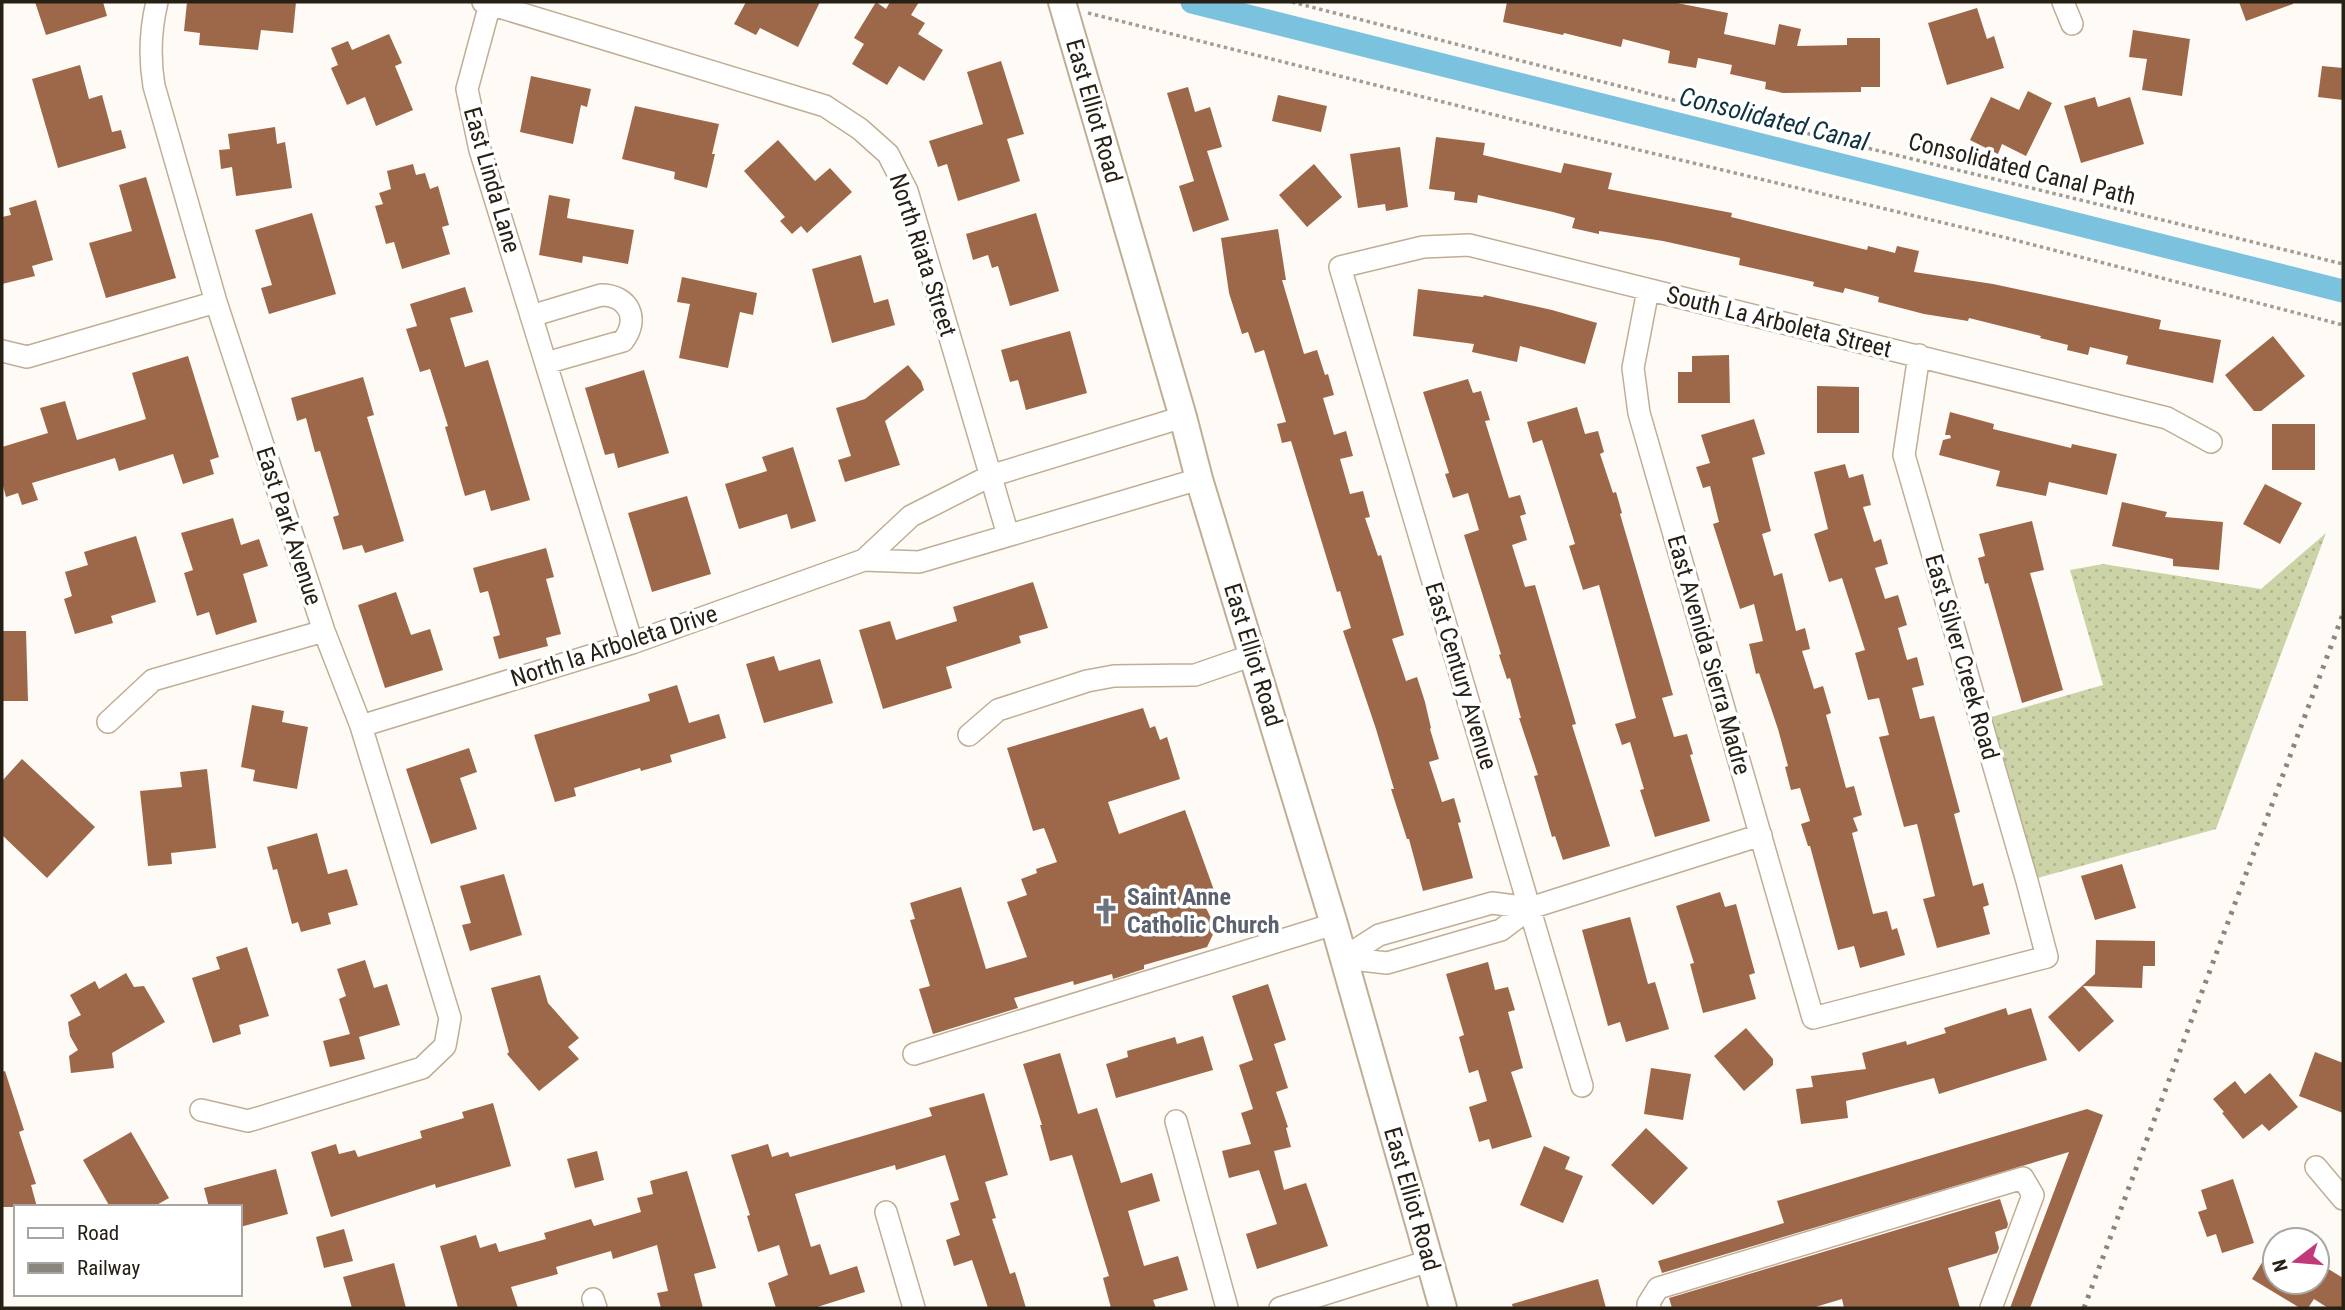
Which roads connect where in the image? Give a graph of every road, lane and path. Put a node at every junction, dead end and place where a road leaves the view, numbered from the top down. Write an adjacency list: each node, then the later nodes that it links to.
1 (157, 2): 10 (street, East Park Avenue)
2 (1292, 2): 7 (path, Consolidated Canal Path)
3 (2063, 2): 6 (street)
4 (486, 3): 11 (street, East Linda Lane); 18 (street, North Riata Street)
5 (1063, 5): 12 (path); 16 (main road, East Elliot Road)
6 (2072, 24)
7 (2343, 264)
8 (1340, 267): 9 (street, South La Arboleta Street); 29 (street, East Century Avenue)
9 (1648, 290): 14 (street, South La Arboleta Street); 28 (street, East Avenida Sierra Madre)
10 (216, 302): 13 (street); 22 (street, East Park Avenue)
11 (531, 316): 15 (street, East Linda Lane); 15 (street)
12 (2343, 325)
13 (2, 351)
14 (1919, 355): 17 (street, South La Arboleta Street); 32 (street, East Silver Creek Road)
15 (546, 363): 23 (street, East Linda Lane)
16 (1184, 417): 18 (street, North la Arboleta Drive); 19 (main road, East Elliot Road)
17 (2211, 442)
18 (990, 476): 20 (street, North Riata Street); 21 (street, North la Arboleta Drive)
19 (1199, 479): 20 (street, North la Arboleta Drive); 24 (main road, East Elliot Road)
20 (1008, 535): 21 (street, North la Arboleta Drive)
21 (864, 560): 23 (street, North la Arboleta Drive)
22 (324, 631): 25 (street); 26 (street, East Park Avenue)
23 (632, 643): 26 (street, North la Arboleta Drive)
24 (1253, 655): 27 (street); 30 (main road, East Elliot Road)
25 (108, 722)
26 (361, 726): 35 (street, East Park Avenue)
27 (969, 735)
28 (1761, 835): 29 (street); 32 (street, East Avenida Sierra Madre)
29 (1530, 908): 31 (street); 31 (street); 34 (street, East Century Avenue)
30 (1334, 924): 31 (main road, East Elliot Road); 33 (street)
31 (1343, 958): 40 (main road, East Elliot Road)
32 (1813, 1018)
33 (914, 1054)
34 (1582, 1086)
35 (201, 1110)
36 (1176, 1121): 42 (street)
37 (2316, 1167): 38 (street)
38 (2343, 1199)
39 (886, 1212): 41 (street)
40 (1429, 1261): 43 (street); 44 (main road, East Elliot Road)
41 (914, 1308)
42 (1227, 1308)
43 (1280, 1308)
44 (1443, 1308)
45 (1650, 1308): 46 (street)
46 (1991, 1308)

